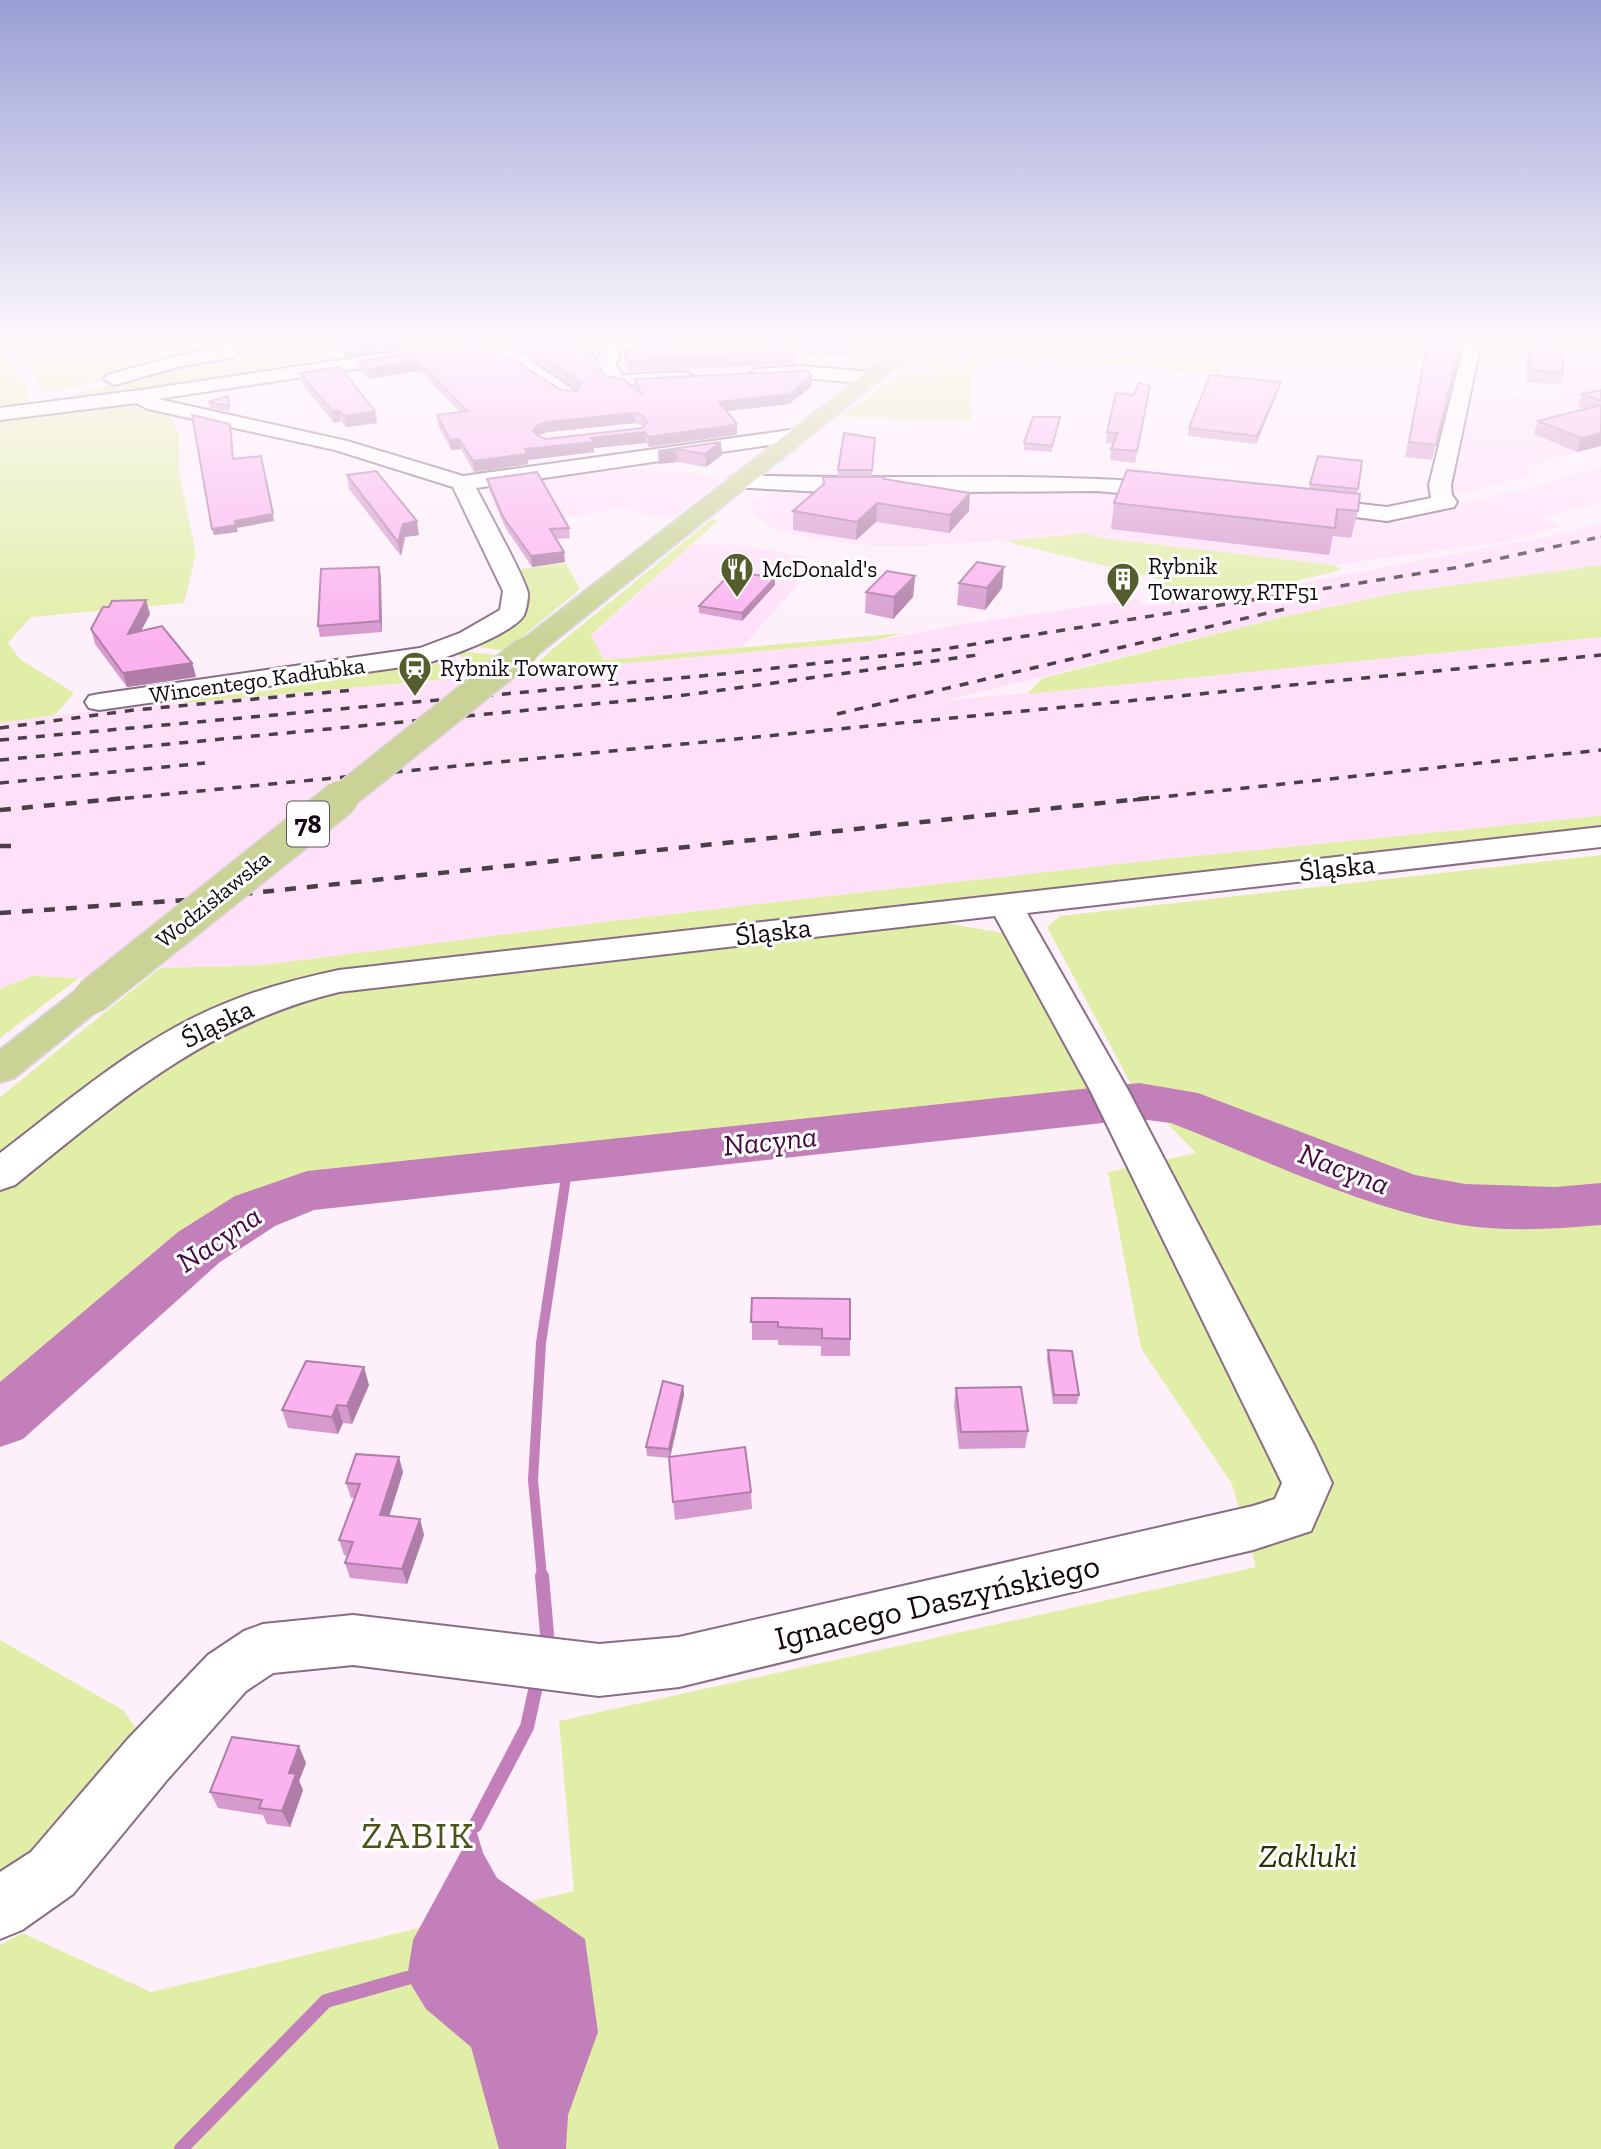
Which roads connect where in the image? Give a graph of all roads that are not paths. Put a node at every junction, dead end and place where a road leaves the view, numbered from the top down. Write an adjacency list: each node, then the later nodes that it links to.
1 (318, 440): 7 (street)
2 (737, 440): 5 (street)
3 (785, 440): 6 (main road, Wodzisławska / 78)
4 (1450, 440): 10 (street)
5 (722, 444): 6 (street); 7 (street)
6 (778, 450): 8 (main road, Wodzisławska / 78)
7 (462, 482): 11 (street, Wincentego Kadłubka)
8 (739, 482): 9 (street); 14 (main road, Wodzisławska / 78, bridge)
9 (1202, 494)
10 (1283, 502)
11 (99, 702)
12 (1601, 837): 13 (street, Śląska)
13 (1005, 904): 15 (street, Śląska); 16 (street, Ignacego Daszyńskiego)
14 (0, 1069)
15 (0, 1175)
16 (0, 1908)

